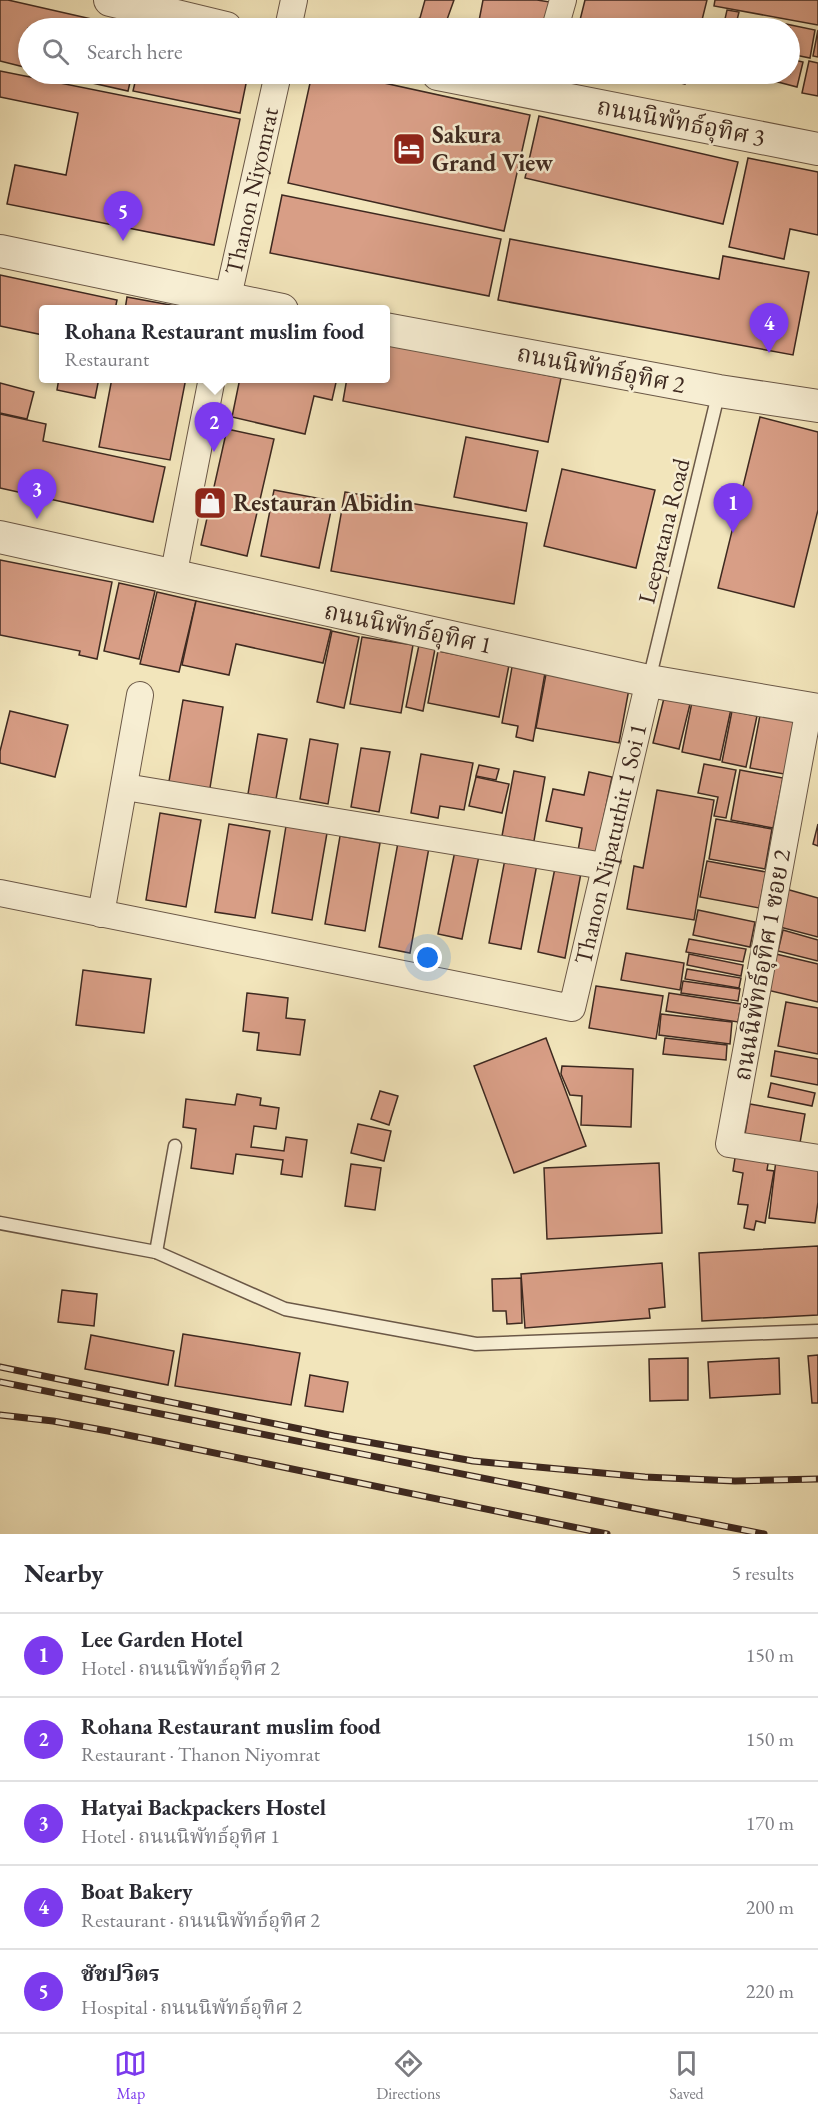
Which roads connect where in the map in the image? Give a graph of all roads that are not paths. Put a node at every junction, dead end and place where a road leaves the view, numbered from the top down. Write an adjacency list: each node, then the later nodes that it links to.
1 (110, 0): 4 (street)
2 (294, 0): 5 (street)
3 (563, 0): 6 (street)
4 (185, 18)
5 (290, 18)
6 (558, 18)
7 (276, 84): 11 (street, Thanon Niyomrat)
8 (545, 84): 9 (street, ถนนนิพัทธ์อุทิศ 3)
9 (818, 149)
10 (0, 250): 11 (street)
11 (226, 304)
12 (390, 330): 14 (street, ถนนนิพัทธ์อุทิศ 2)
13 (211, 383): 17 (street)
14 (719, 391): 15 (street, ถนนนิพัทธ์อุทิศ 2); 18 (lane, Leepatana Road)
15 (818, 406)
16 (0, 537): 17 (street, ถนนนิพัทธ์อุทิศ 1)
17 (173, 577): 18 (street, ถนนนิพัทธ์อุทิศ 1)
18 (649, 681): 20 (street, ถนนนิพัทธ์อุทิศ 1); 22 (street, Thanon Nipatuthit 1 Soi 1)
19 (140, 695): 21 (street)
20 (814, 709): 26 (street, ถนนนิพัทธ์อุทิศ 1 ซอย 2)
21 (124, 787): 22 (street); 24 (street)
22 (604, 866): 24 (street, Thanon Nipatuthit 1 Soi 1)
23 (0, 893): 24 (street)
24 (101, 914)
25 (175, 1146): 28 (lane)
26 (813, 1157)
27 (0, 1223): 28 (lane)
28 (156, 1252): 29 (lane)
29 (818, 1331)

